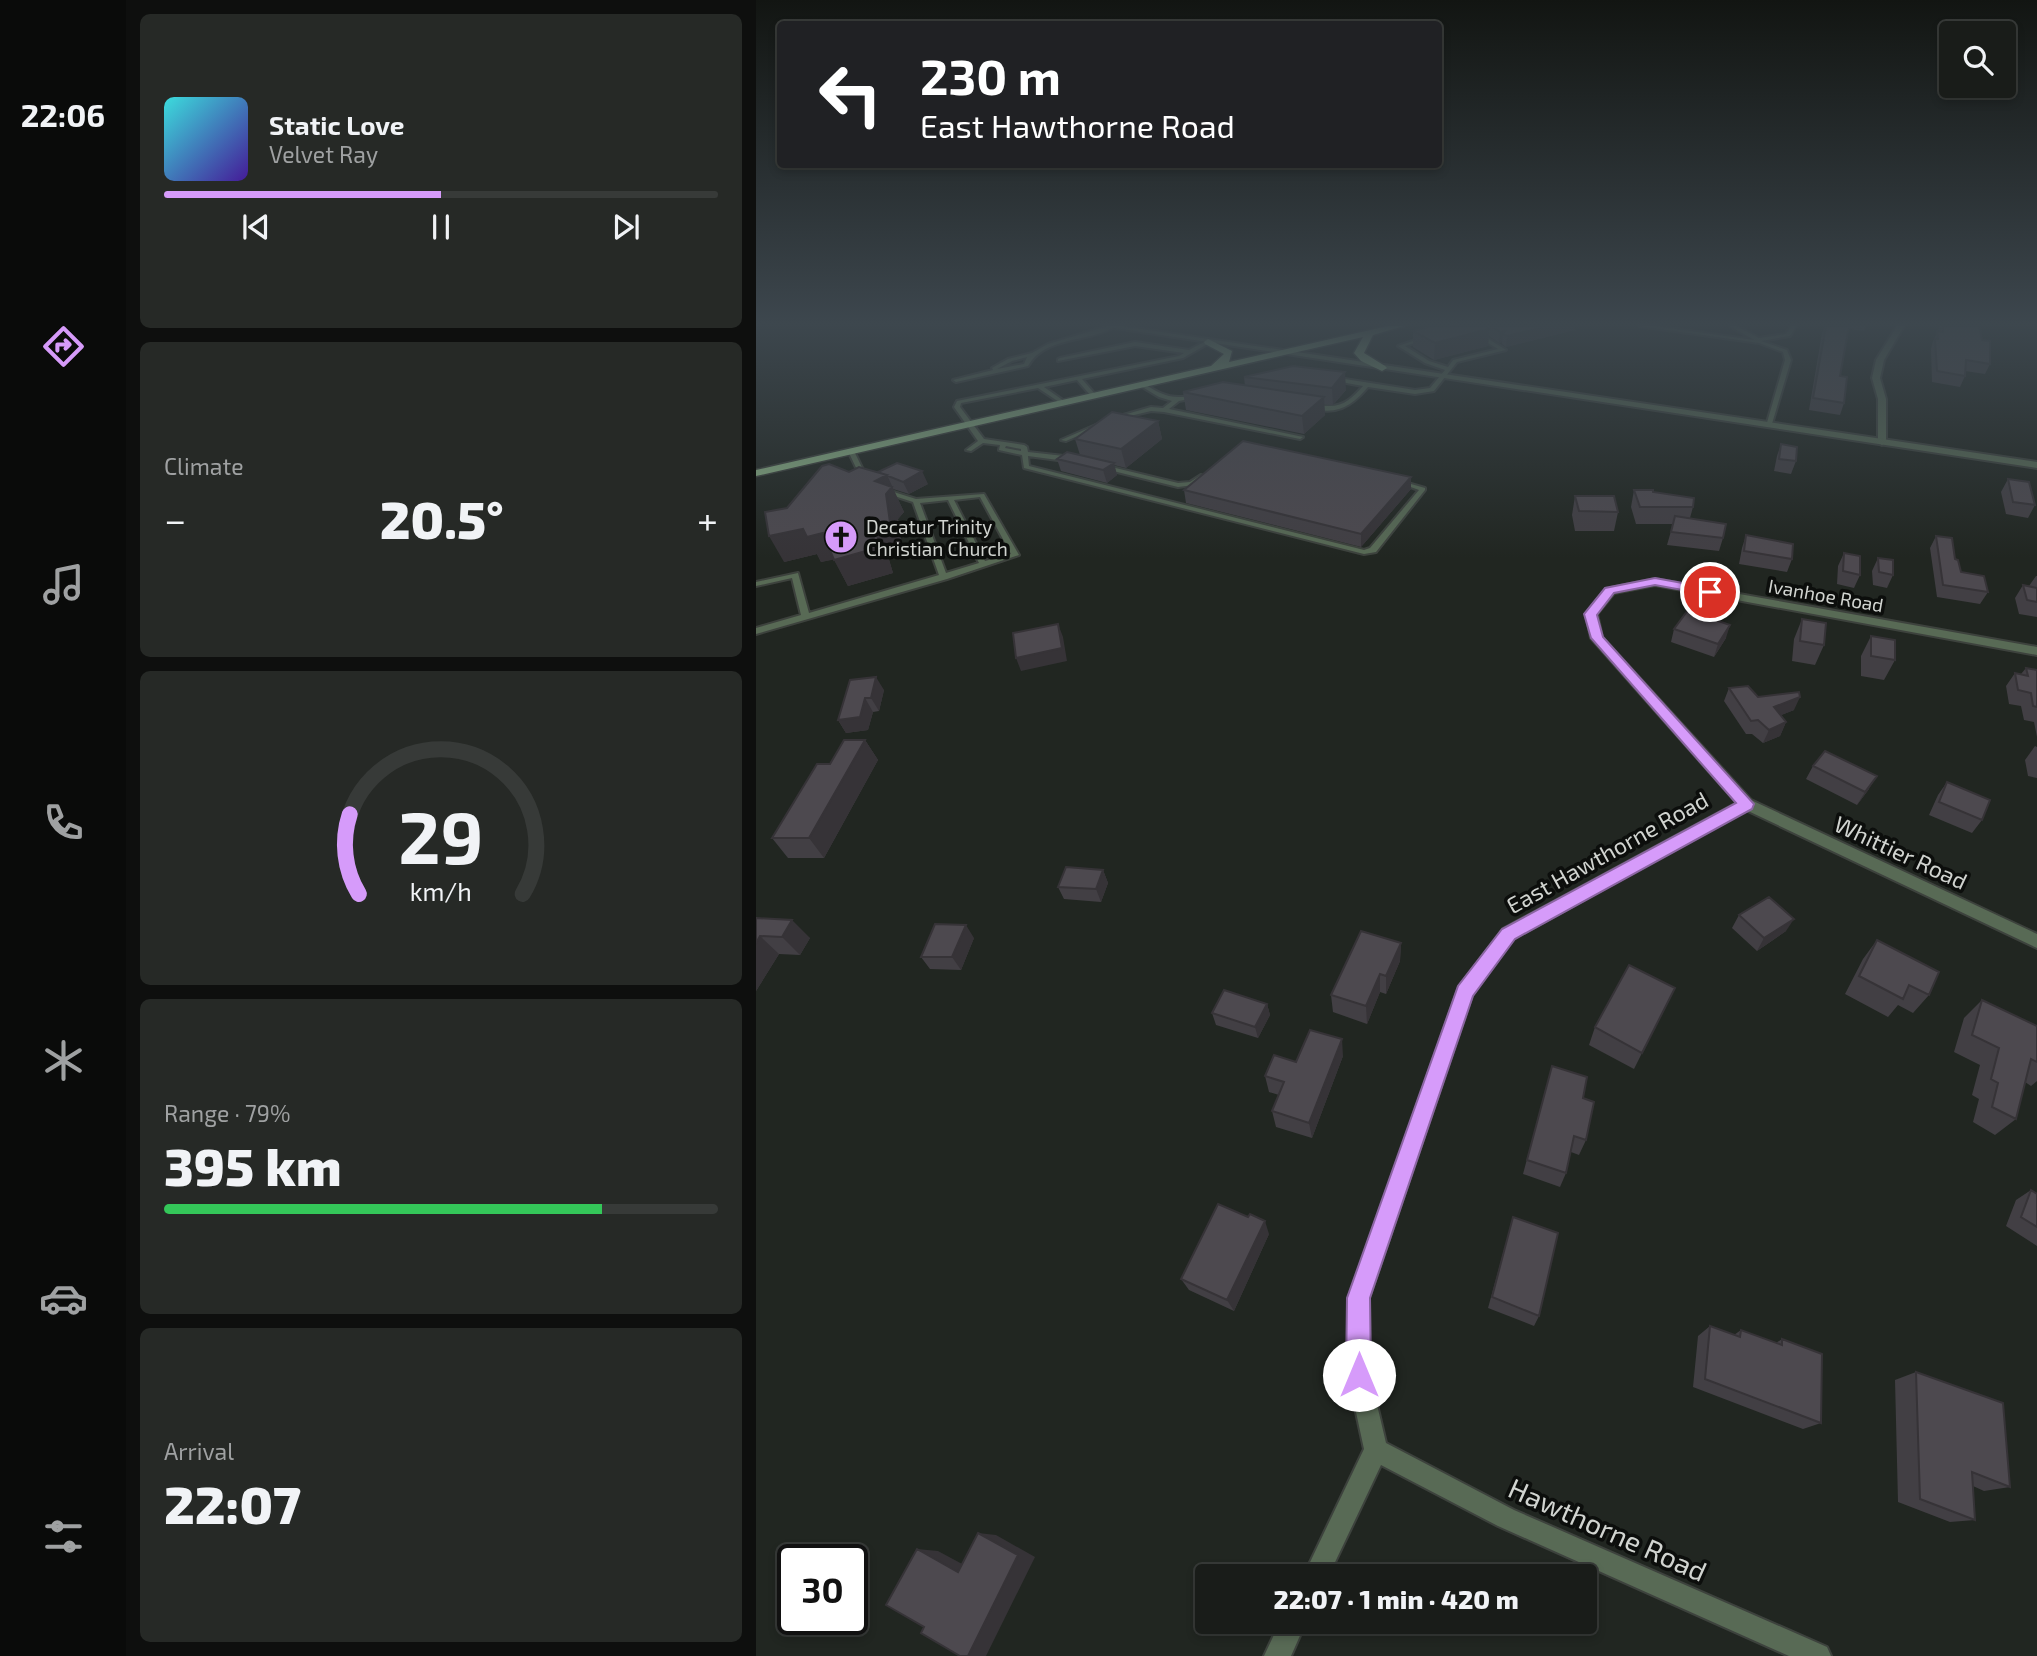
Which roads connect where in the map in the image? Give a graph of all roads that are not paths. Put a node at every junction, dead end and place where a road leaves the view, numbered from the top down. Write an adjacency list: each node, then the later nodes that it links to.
1 (958, 403): 10 (lane)
2 (1057, 403): 10 (main road)
3 (1173, 403): 9 (lane)
4 (1351, 403): 8 (lane)
5 (1618, 403): 11 (street)
6 (1775, 403): 11 (lane)
7 (1882, 403): 15 (street)
8 (1303, 406)
9 (1164, 410): 12 (lane); 13 (lane)
10 (970, 424): 14 (lane); 17 (main road)
11 (1769, 426): 15 (street)
12 (1300, 437)
13 (1065, 440)
14 (982, 441): 16 (lane); 18 (lane)
15 (1882, 442): 20 (street)
16 (969, 450)
17 (851, 451): 23 (main road); 25 (lane)
18 (1025, 453): 19 (lane); 24 (lane)
19 (1087, 463)
20 (2037, 466)
21 (1100, 467): 22 (lane)
22 (1210, 470)
23 (756, 473)
24 (1390, 479)
25 (868, 486)
26 (880, 489): 28 (lane)
27 (950, 498): 28 (lane); 29 (lane); 29 (lane)
28 (916, 501): 30 (lane)
29 (983, 564): 30 (lane)
30 (944, 577): 33 (lane)
31 (756, 584): 33 (lane)
32 (1609, 591): 35 (street, Ivanhoe Road); 36 (street, East Hawthorne Road)
33 (806, 617): 34 (lane)
34 (756, 631)
35 (2037, 651)
36 (1746, 804): 37 (street, Whittier Road); 38 (street, East Hawthorne Road)
37 (2037, 941)
38 (1376, 1450): 39 (street); 42 (street, Hawthorne Road)
39 (1321, 1564)
40 (1288, 1634): 41 (street)
41 (1278, 1656)
42 (1818, 1656)

